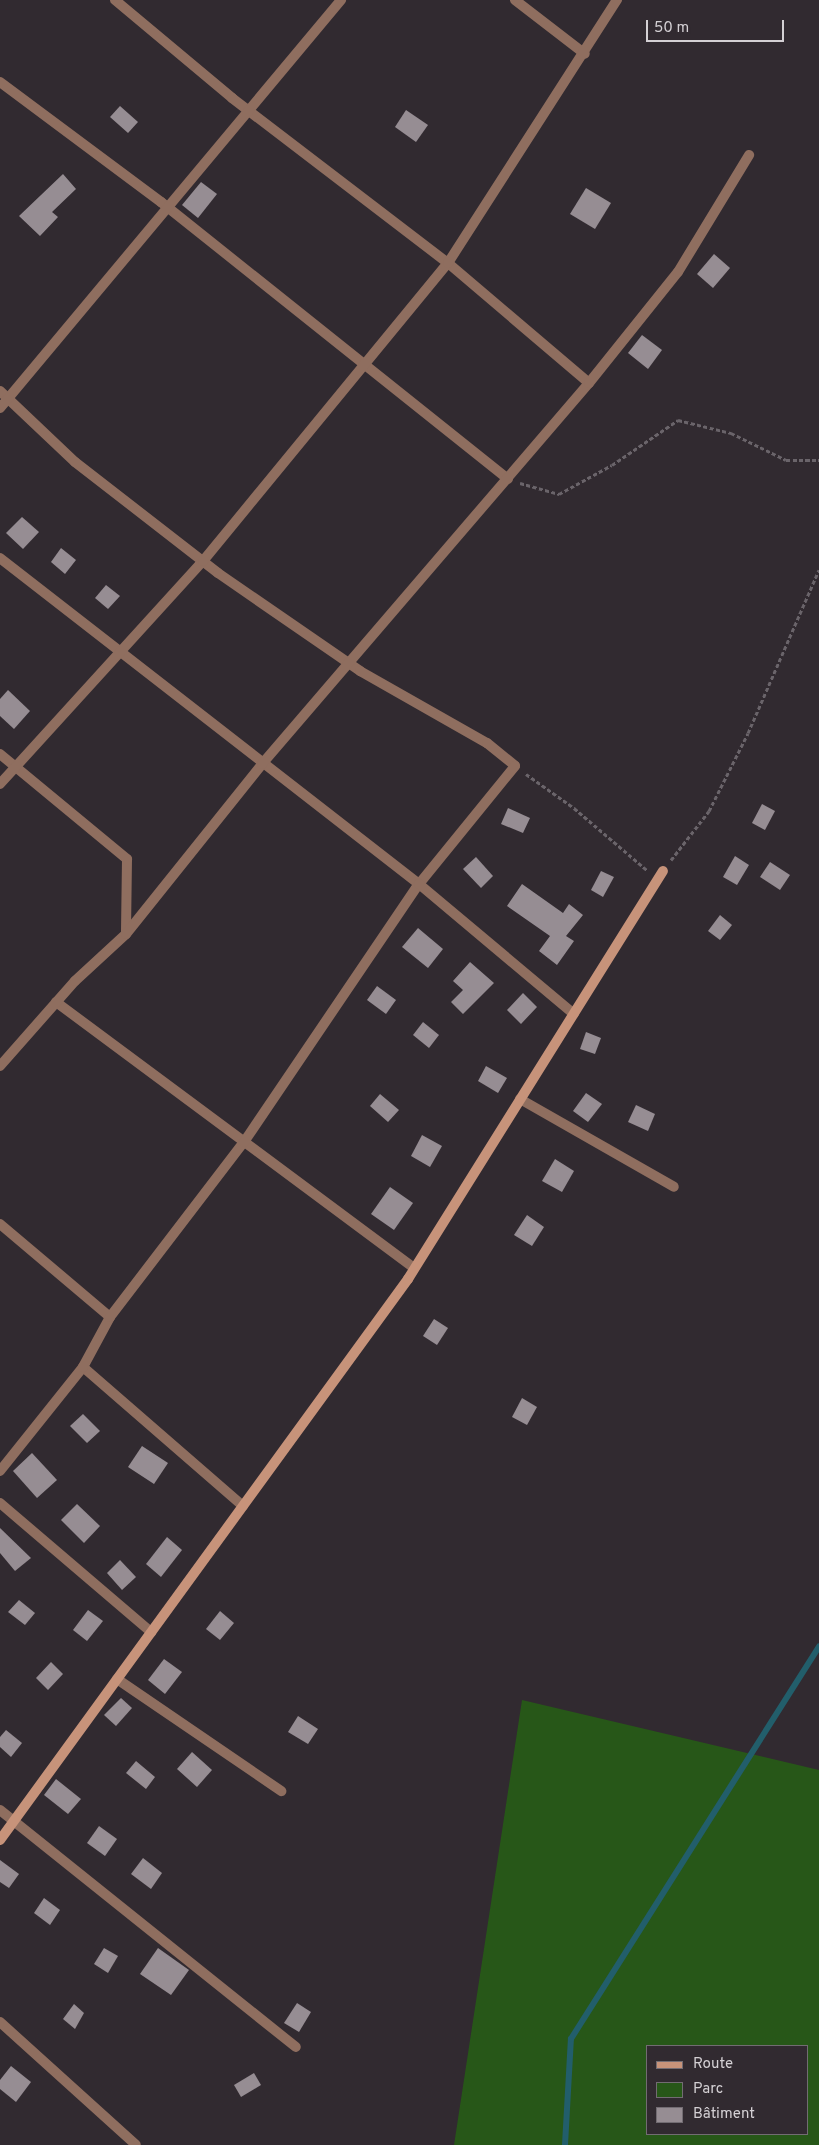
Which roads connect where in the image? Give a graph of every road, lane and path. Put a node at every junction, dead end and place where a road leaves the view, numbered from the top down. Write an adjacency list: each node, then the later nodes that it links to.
1 (115, 0): 7 (street)
2 (342, 0): 7 (street)
3 (515, 0): 5 (street)
4 (617, 0): 5 (street)
5 (584, 54): 10 (street)
6 (0, 82): 9 (street)
7 (251, 111): 9 (street); 10 (street)
8 (749, 155): 12 (street)
9 (168, 208): 11 (street); 13 (street)
10 (448, 263): 11 (street); 12 (street)
11 (366, 365): 16 (street); 18 (street)
12 (589, 383): 16 (street)
13 (4, 395): 14 (street); 18 (street)
14 (0, 408)
15 (819, 460): 16 (path)
16 (508, 479): 21 (street)
17 (0, 558): 20 (street)
18 (203, 561): 20 (street); 21 (street)
19 (819, 570): 27 (path)
20 (120, 655): 23 (street); 25 (street)
21 (351, 665): 23 (street); 24 (street)
22 (0, 754): 25 (street)
23 (262, 764): 28 (street); 29 (street)
24 (515, 766): 27 (path); 28 (street)
25 (16, 767): 26 (street); 29 (street)
26 (0, 784)
27 (660, 875): 31 (street)
28 (419, 884): 31 (street); 34 (street)
29 (126, 934): 30 (street)
30 (56, 1002): 32 (street); 34 (street)
31 (574, 1014): 33 (street)
32 (0, 1066)
33 (520, 1099): 35 (street); 37 (street)
34 (244, 1142): 37 (street); 38 (street)
35 (674, 1187)
36 (0, 1224): 38 (street)
37 (414, 1268): 42 (street)
38 (110, 1317): 39 (street)
39 (83, 1367): 40 (street); 42 (street)
40 (0, 1472)
41 (0, 1503): 43 (street)
42 (243, 1506): 43 (street)
43 (151, 1632): 44 (street)
44 (117, 1679): 45 (street); 47 (street)
45 (280, 1791)
46 (0, 1810): 47 (street)
47 (13, 1823): 48 (street); 50 (street)
48 (0, 1840)
49 (0, 2022): 51 (street)
50 (296, 2047)
51 (136, 2145)

